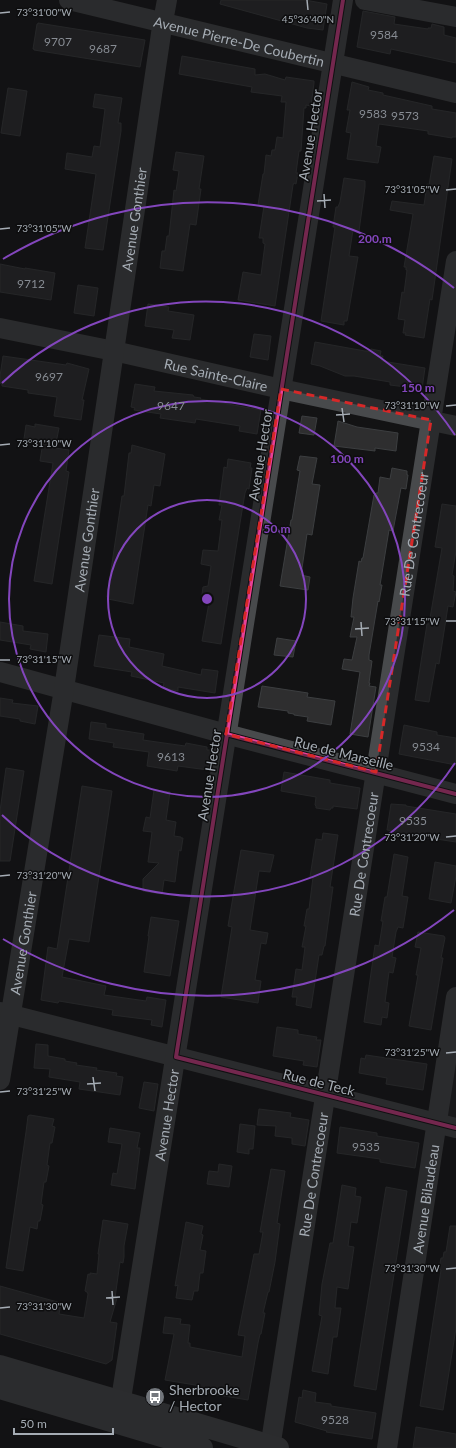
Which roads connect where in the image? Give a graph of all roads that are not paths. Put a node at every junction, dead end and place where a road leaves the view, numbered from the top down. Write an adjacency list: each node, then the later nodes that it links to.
1 (69, 0): 6 (street, Avenue Pierre-De Coubertin)
2 (167, 0): 6 (street, Avenue Gonthier)
3 (343, 0): 7 (street, Avenue Hector)
4 (365, 0): 5 (street)
5 (456, 17)
6 (163, 23): 7 (street, Avenue Pierre-De Coubertin); 11 (street, Avenue Gonthier)
7 (333, 64): 8 (street, Avenue Pierre-De Coubertin); 12 (street, Avenue Hector)
8 (456, 94)
9 (456, 261): 13 (street, Rue De Contrecoeur)
10 (0, 328): 11 (street, Rue Sainte-Claire)
11 (114, 351): 12 (street, Rue Sainte-Claire); 16 (street, Avenue Gonthier)
12 (281, 389): 13 (street, Rue Sainte-Claire); 17 (street, Avenue Hector)
13 (431, 420): 14 (street, Rue Sainte-Claire); 18 (street, Rue De Contrecoeur)
14 (456, 426)
15 (0, 672): 16 (street, Rue de Marseille)
16 (64, 689): 17 (street, Rue de Marseille); 21 (street, Avenue Gonthier)
17 (226, 734): 18 (street, Rue de Marseille); 22 (street, Avenue Hector)
18 (376, 772): 19 (street, Rue de Marseille); 24 (street, Rue De Contrecoeur)
19 (456, 794)
20 (456, 997): 25 (street, Avenue Bilaudeau)
21 (5, 1013): 22 (street, Rue de Teck); 23 (street, Avenue Gonthier)
22 (176, 1057): 24 (street, Rue de Teck); 29 (street, Avenue Hector)
23 (0, 1080)
24 (326, 1095): 25 (street, Rue de Teck); 30 (street, Rue De Contrecoeur)
25 (436, 1123): 26 (street, Rue de Teck); 32 (street, Avenue Bilaudeau)
26 (456, 1128)
27 (0, 1366): 29 (main road)
28 (0, 1388): 29 (main road)
29 (119, 1412): 30 (main road); 31 (main road)
30 (273, 1447)
31 (202, 1448)
32 (386, 1448)

